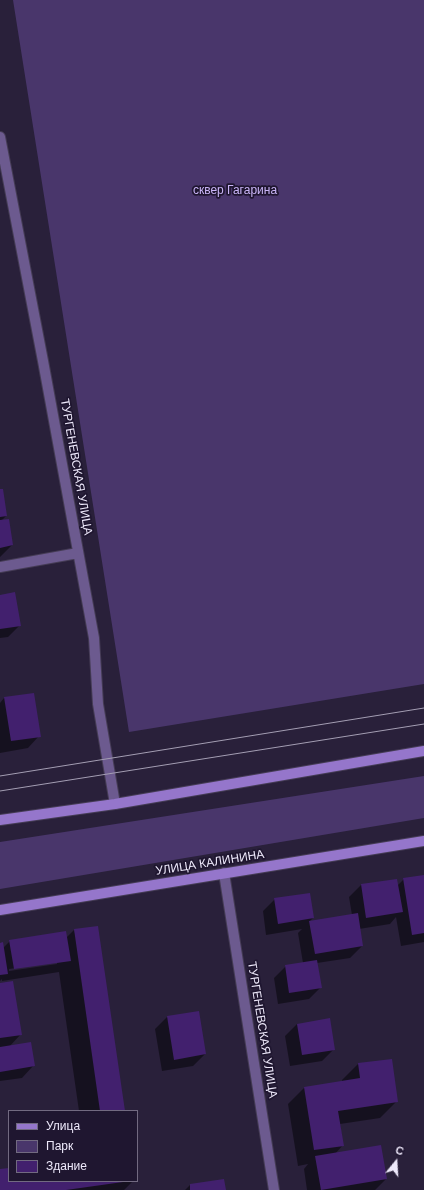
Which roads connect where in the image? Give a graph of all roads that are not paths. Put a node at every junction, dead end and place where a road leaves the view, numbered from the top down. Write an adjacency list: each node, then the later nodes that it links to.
1 (0, 138): 2 (street, ТУРГЕНЕВСКАЯ УЛИЦА)
2 (78, 553): 3 (street); 5 (street, ТУРГЕНЕВСКАЯ УЛИЦА)
3 (0, 567)
4 (424, 751): 5 (main road)
5 (114, 804): 6 (main road)
6 (0, 820)
7 (424, 841): 8 (main road, УЛИЦА КАЛИНИНА)
8 (224, 874): 9 (main road, УЛИЦА КАЛИНИНА); 10 (street, ТУРГЕНЕВСКАЯ УЛИЦА)
9 (0, 910)
10 (274, 1190)

